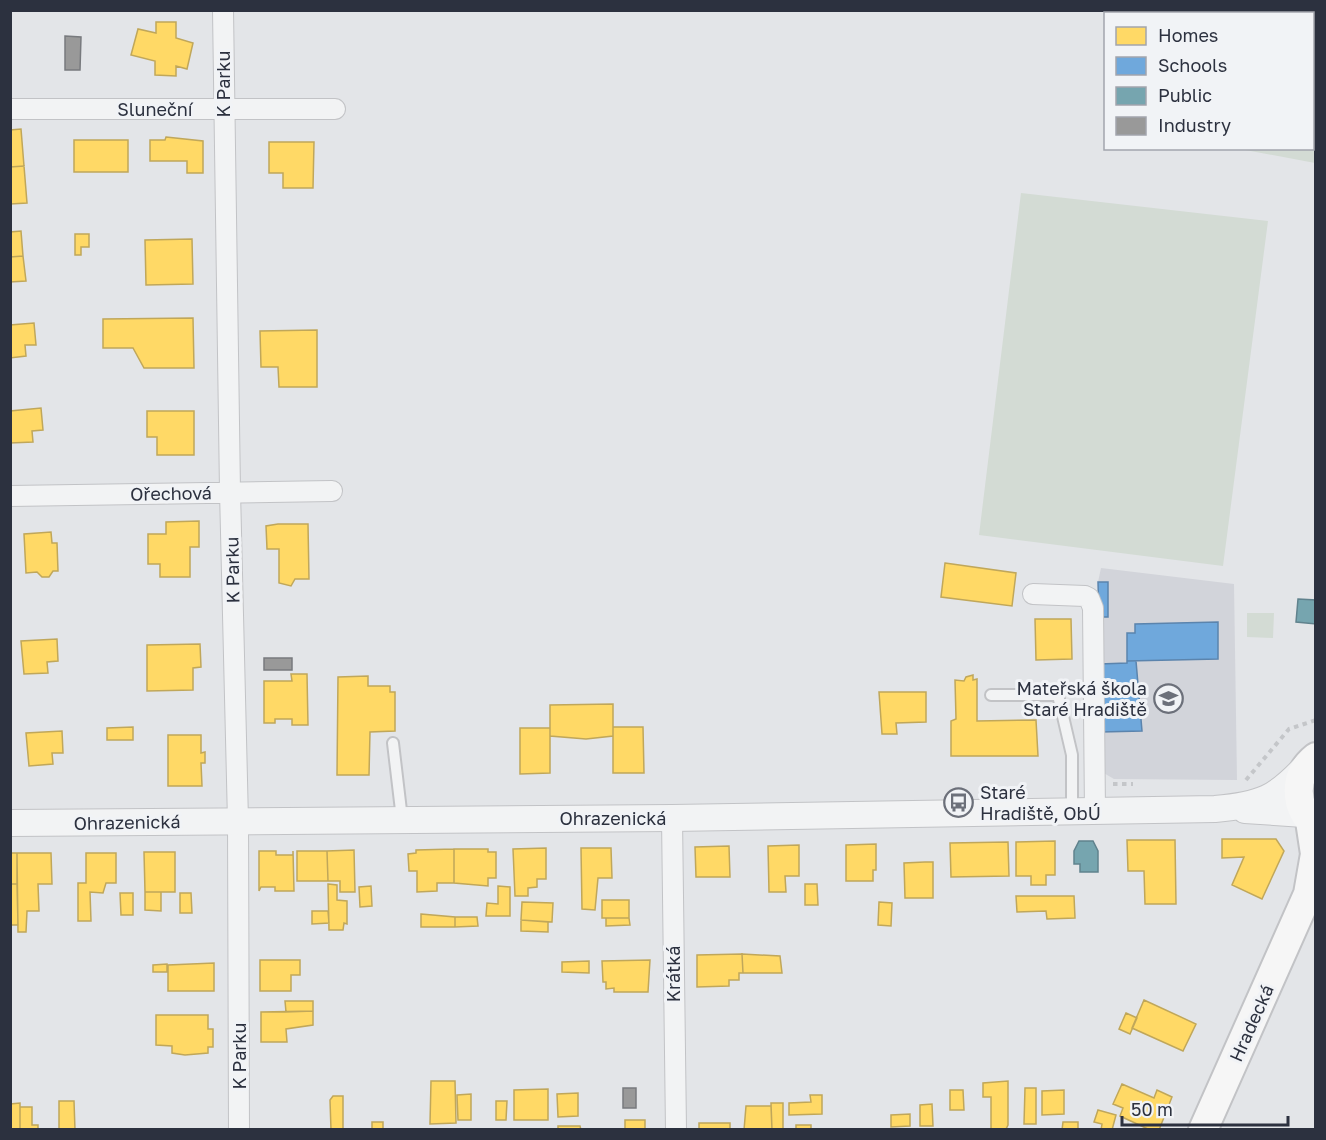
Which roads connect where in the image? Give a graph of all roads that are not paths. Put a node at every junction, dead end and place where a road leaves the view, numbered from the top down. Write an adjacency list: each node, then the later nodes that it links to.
1 (223, 10): 4 (street, K Parku)
2 (10, 109): 4 (street, Sluneční)
3 (335, 109): 4 (street, Sluneční)
4 (223, 110): 5 (street, K Parku)
5 (230, 491): 6 (street, Ořechová); 7 (street, Ořechová); 16 (street, K Parku)
6 (332, 491)
7 (10, 496)
8 (1034, 594): 13 (street)
9 (991, 695): 13 (lane)
10 (393, 743): 15 (lane)
11 (1313, 760): 12 (street, Ohrazenická); 17 (main road, Hradecká)
12 (1215, 809): 13 (street, Ohrazenická); 17 (street, Ohrazenická)
13 (1084, 812): 14 (street, Ohrazenická)
14 (672, 818): 15 (street, Ohrazenická); 22 (street, Krátká)
15 (402, 820): 16 (street, Ohrazenická)
16 (238, 821): 18 (street, Ohrazenická); 21 (street, K Parku)
17 (1310, 821): 20 (main road, Hradecká)
18 (10, 823)
19 (1316, 884): 20 (main road, Hradecká)
20 (1299, 916): 23 (main road, Hradecká)
21 (239, 1130)
22 (676, 1130)
23 (1203, 1130)

